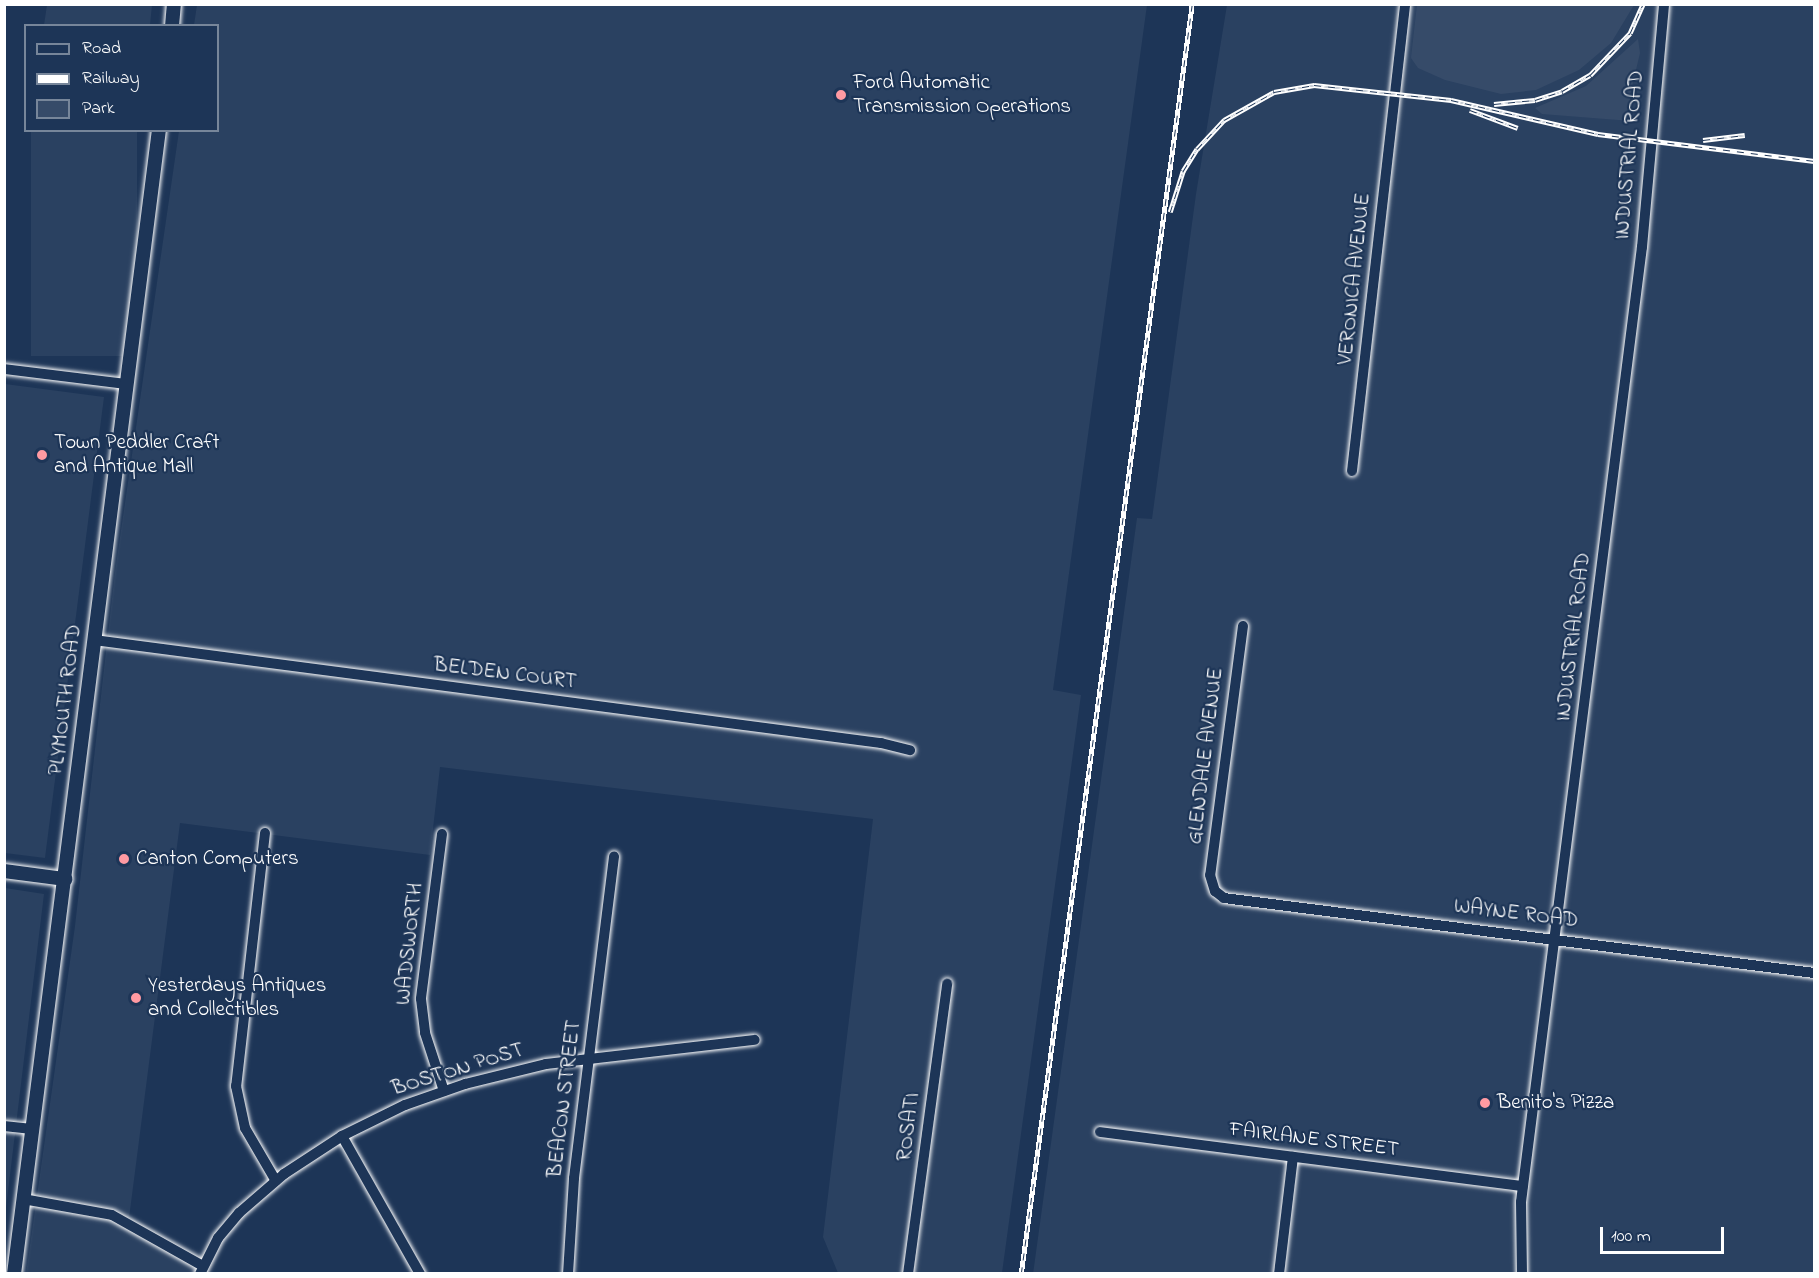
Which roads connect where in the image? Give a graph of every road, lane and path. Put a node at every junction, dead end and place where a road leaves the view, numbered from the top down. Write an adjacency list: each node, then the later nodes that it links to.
1 (174, 4): 4 (main road)
2 (1406, 4): 8 (street, VERONICA AVENUE)
3 (1664, 4): 18 (street, INDUSTRIAL ROAD)
4 (172, 24)
5 (159, 132): 7 (main road, PLYMOUTH ROAD)
6 (4, 369): 7 (street)
7 (127, 384): 10 (main road, PLYMOUTH ROAD)
8 (1352, 471)
9 (1243, 626): 17 (street, GLENDALE AVENUE)
10 (94, 640): 11 (street, BELDEN COURT); 16 (main road, PLYMOUTH ROAD)
11 (910, 750)
12 (265, 833): 29 (street)
13 (442, 834): 23 (street, WADSWORTH)
14 (614, 856): 22 (street, BEACON STREET)
15 (4, 871): 16 (main road)
16 (65, 879): 25 (main road, PLYMOUTH ROAD)
17 (1215, 891): 18 (street, WAYNE ROAD)
18 (1554, 940): 19 (street, WAYNE ROAD); 30 (street, INDUSTRIAL ROAD)
19 (1815, 973)
20 (947, 984): 36 (street, ROSATI)
21 (755, 1040): 22 (street, BOSTON POST)
22 (588, 1059): 23 (street, BOSTON POST); 35 (street, BEACON STREET)
23 (444, 1091): 27 (street, BOSTON POST)
24 (4, 1126): 25 (street)
25 (32, 1129): 31 (main road, PLYMOUTH ROAD)
26 (1100, 1132): 28 (street, FAIRLANE STREET)
27 (342, 1136): 29 (street, BOSTON POST); 34 (street)
28 (1293, 1157): 30 (street, FAIRLANE STREET); 37 (street)
29 (276, 1180): 32 (street, BOSTON POST)
30 (1522, 1186): 38 (street, INDUSTRIAL ROAD)
31 (23, 1199): 32 (street); 33 (main road, PLYMOUTH ROAD)
32 (202, 1270)
33 (14, 1274)
34 (420, 1274)
35 (568, 1274)
36 (908, 1274)
37 (1279, 1274)
38 (1522, 1274)

